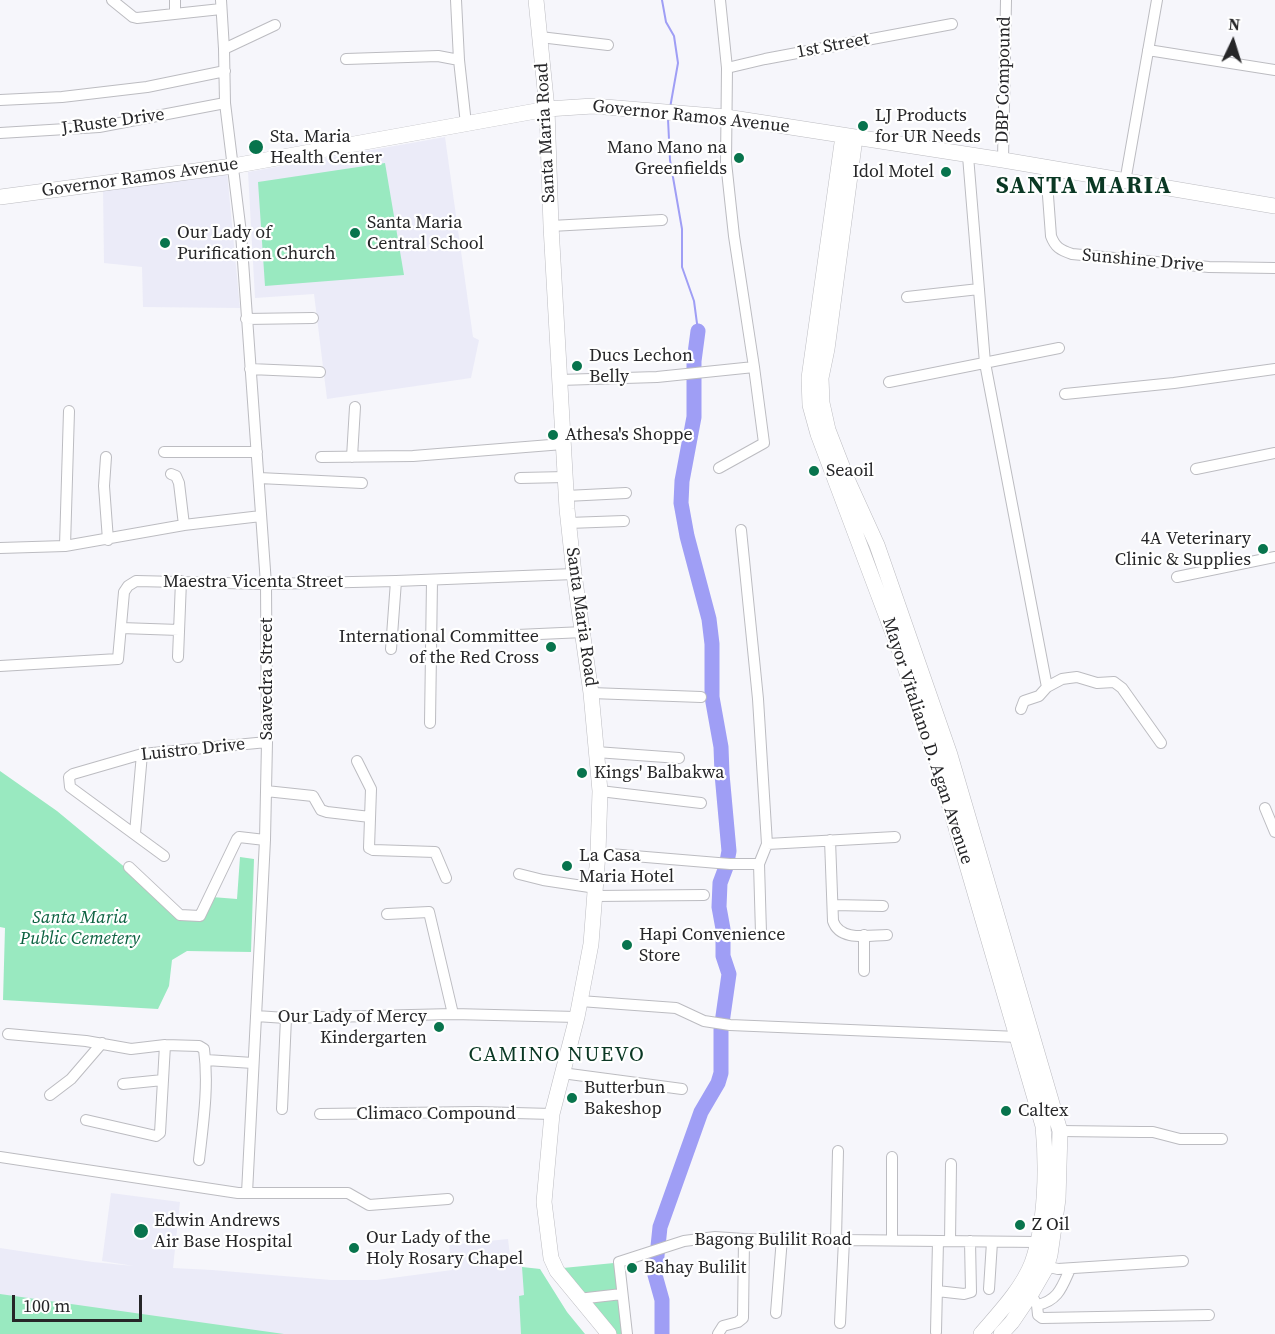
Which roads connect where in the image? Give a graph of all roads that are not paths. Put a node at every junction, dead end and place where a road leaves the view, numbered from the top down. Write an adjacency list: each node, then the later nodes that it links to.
1 (112, 0): 9 (street)
2 (175, 0): 9 (street)
3 (456, 0): 17 (street)
4 (536, 0): 12 (main road, Santa Maria Road)
5 (720, 0): 18 (street)
6 (1006, 0): 29 (street, DBP Compound)
7 (1156, 0): 15 (street)
8 (221, 5): 9 (street); 14 (street, Saavedra Street)
9 (175, 14)
10 (952, 24): 18 (street, 1st Street)
11 (275, 25): 14 (street)
12 (540, 37): 13 (street); 23 (main road, Santa Maria Road)
13 (608, 45)
14 (224, 49): 20 (street, Saavedra Street)
15 (1148, 50): 19 (street); 32 (street)
16 (346, 59): 17 (street)
17 (459, 60): 25 (street)
18 (727, 68): 24 (street)
19 (1275, 70)
20 (225, 71): 21 (street); 22 (street, Saavedra Street)
21 (0, 100)
22 (225, 103): 26 (street, J.Ruste Drive); 30 (street, Saavedra Street)
23 (547, 109): 24 (main road, Governor Ramos Avenue); 25 (main road, Governor Ramos Avenue); 36 (main road, Santa Maria Road)
24 (726, 117): 27 (main road, Governor Ramos Avenue); 44 (street)
25 (466, 124): 30 (main road, Governor Ramos Avenue)
26 (0, 133)
27 (849, 137): 28 (main road, Governor Ramos Avenue); 134 (main road, Mayor Vitaliano D. Agan Avenue)
28 (968, 156): 29 (main road, Governor Ramos Avenue); 38 (street)
29 (1003, 160): 31 (main road, Governor Ramos Avenue)
30 (233, 166): 33 (main road, Governor Ramos Avenue); 41 (street, Saavedra Street)
31 (1047, 169): 32 (main road, Governor Ramos Avenue); 37 (street, Sunshine Drive)
32 (1125, 182): 34 (main road, Governor Ramos Avenue)
33 (0, 197)
34 (1275, 206)
35 (662, 220): 36 (street)
36 (551, 226): 48 (main road, Santa Maria Road)
37 (1275, 268)
38 (979, 289): 39 (street); 43 (street)
39 (907, 297)
40 (313, 318): 41 (street)
41 (246, 319): 45 (street, Saavedra Street)
42 (1059, 348): 43 (street)
43 (985, 363): 49 (street); 91 (street)
44 (754, 367): 48 (street); 60 (street)
45 (250, 369): 47 (street); 55 (street, Saavedra Street)
46 (1275, 369): 50 (street)
47 (320, 372)
48 (559, 380): 53 (main road, Santa Maria Road)
49 (889, 382)
50 (1065, 394)
51 (355, 407): 59 (street)
52 (69, 411): 75 (street)
53 (563, 444): 59 (street); 63 (main road, Santa Maria Road)
54 (164, 452): 55 (street)
55 (257, 452): 64 (street, Saavedra Street)
56 (1275, 453): 61 (street)
57 (106, 457): 74 (street)
58 (321, 457): 59 (street)
59 (352, 457)
60 (719, 468)
61 (1196, 469)
62 (171, 474): 72 (street)
63 (566, 477): 65 (street); 68 (main road, Santa Maria Road)
64 (259, 478): 66 (street); 69 (street, Saavedra Street)
65 (520, 478)
66 (362, 483)
67 (626, 493): 68 (street)
68 (566, 496): 71 (main road, Santa Maria Road)
69 (261, 516): 72 (street); 83 (street, Saavedra Street)
70 (624, 521): 71 (street)
71 (568, 523): 78 (main road, Santa Maria Road)
72 (184, 525): 74 (street)
73 (741, 530): 112 (street)
74 (108, 540): 75 (street)
75 (65, 546): 76 (street)
76 (0, 548)
77 (1275, 557): 79 (street)
78 (574, 574): 80 (street, Maestra Vicenta Street); 86 (main road, Santa Maria Road)
79 (1176, 577)
80 (432, 580): 82 (street, Maestra Vicenta Street); 95 (street)
81 (181, 581): 83 (street, Maestra Vicenta Street); 84 (street, Maestra Vicenta Street); 85 (street)
82 (396, 581): 83 (street, Maestra Vicenta Street); 88 (street)
83 (266, 584): 96 (street, Saavedra Street)
84 (121, 628): 85 (street); 90 (street, Maestra Vicenta Street)
85 (179, 630): 89 (street)
86 (584, 632): 87 (street); 92 (main road, Santa Maria Road)
87 (517, 635)
88 (391, 649)
89 (178, 657)
90 (0, 666)
91 (1047, 687): 94 (street); 97 (street)
92 (591, 693): 93 (street); 98 (main road, Santa Maria Road)
93 (702, 697)
94 (1021, 709)
95 (430, 723)
96 (267, 742): 99 (street, Luistro Drive); 102 (street, Saavedra Street)
97 (1161, 743)
98 (596, 752): 100 (street); 103 (main road, Santa Maria Road)
99 (142, 754): 108 (street); 108 (street, Luistro Drive)
100 (679, 758)
101 (357, 761): 106 (street)
102 (266, 791): 106 (street); 110 (street, Saavedra Street)
103 (600, 791): 104 (street); 113 (main road, Santa Maria Road)
104 (701, 803)
105 (1265, 808): 107 (street)
106 (370, 817): 118 (street)
107 (1275, 832)
108 (135, 833): 114 (street, Luistro Drive)
109 (895, 837): 111 (street)
110 (265, 840): 116 (street); 130 (street, Saavedra Street)
111 (831, 840): 112 (street); 121 (street)
112 (767, 844): 115 (street)
113 (598, 853): 115 (street); 119 (main road, Santa Maria Road)
114 (164, 856)
115 (759, 864): 124 (street)
116 (129, 867)
117 (519, 874): 119 (street)
118 (446, 878)
119 (596, 892): 120 (street); 128 (main road, Santa Maria Road)
120 (704, 895)
121 (833, 905): 122 (street); 125 (street)
122 (883, 906)
123 (387, 914): 129 (street)
124 (761, 933)
125 (864, 935): 126 (street); 127 (street)
126 (887, 935)
127 (864, 972)
128 (580, 1001): 131 (main road, Santa Maria Road); 134 (street)
129 (453, 1014): 131 (street); 132 (street)
130 (256, 1016): 132 (street); 138 (street, Saavedra Street)
131 (577, 1017): 139 (main road, Santa Maria Road)
132 (286, 1018): 144 (street)
133 (8, 1034): 135 (street)
134 (1025, 1035): 148 (main road, Mayor Vitaliano D. Agan Avenue); 150 (main road, Mayor Vitaliano D. Agan Avenue)
135 (102, 1043): 136 (street); 143 (street)
136 (165, 1045): 137 (street); 140 (street)
137 (206, 1060): 138 (street); 154 (street)
138 (253, 1062): 156 (street, Saavedra Street)
139 (561, 1073): 142 (street); 146 (main road, Santa Maria Road)
140 (163, 1080): 141 (street); 147 (street)
141 (123, 1084)
142 (682, 1089)
143 (50, 1095)
144 (282, 1108)
145 (320, 1114): 146 (street, Climaco Compound)
146 (552, 1114): 172 (main road, Santa Maria Road)
147 (86, 1120)
148 (1060, 1131): 149 (street); 150 (main road, Mayor Vitaliano D. Agan Avenue)
149 (1222, 1139)
150 (1052, 1148): 166 (main road, Mayor Vitaliano D. Agan Avenue)
151 (838, 1151): 160 (street)
152 (892, 1156): 161 (street)
153 (0, 1157): 156 (street)
154 (199, 1160)
155 (951, 1164): 163 (street)
156 (248, 1193): 157 (street)
157 (448, 1200)
158 (782, 1238): 159 (street, Bagong Bulilit Road); 160 (street, Bagong Bulilit Road); 174 (street)
159 (744, 1239): 171 (street, Bagong Bulilit Road); 180 (street)
160 (840, 1240): 161 (street, Bagong Bulilit Road); 176 (street)
161 (892, 1240): 162 (street, Bagong Bulilit Road)
162 (938, 1241): 163 (street, Bagong Bulilit Road); 170 (street)
163 (950, 1241): 164 (street, Bagong Bulilit Road)
164 (970, 1241): 165 (street, Bagong Bulilit Road); 170 (street)
165 (997, 1242): 166 (street, Bagong Bulilit Road); 169 (street)
166 (1040, 1256): 168 (street, Bagong Bulilit Road); 173 (main road, Mayor Vitaliano D. Agan Avenue); 181 (main road, Mayor Vitaliano D. Agan Avenue)
167 (1183, 1261): 168 (street, Bagong Bulilit Road)
168 (1070, 1269): 173 (street)
169 (989, 1289)
170 (937, 1291): 177 (street)
171 (622, 1294): 172 (street); 179 (street, Bagong Bulilit Road)
172 (578, 1299): 178 (main road, Santa Maria Road)
173 (1034, 1299): 175 (street); 182 (main road, Mayor Vitaliano D. Agan Avenue)
174 (776, 1313)
175 (1209, 1315)
176 (840, 1323)
177 (936, 1332)
178 (609, 1334)
179 (627, 1334)
180 (718, 1334)
181 (981, 1334)
182 (1001, 1334)

